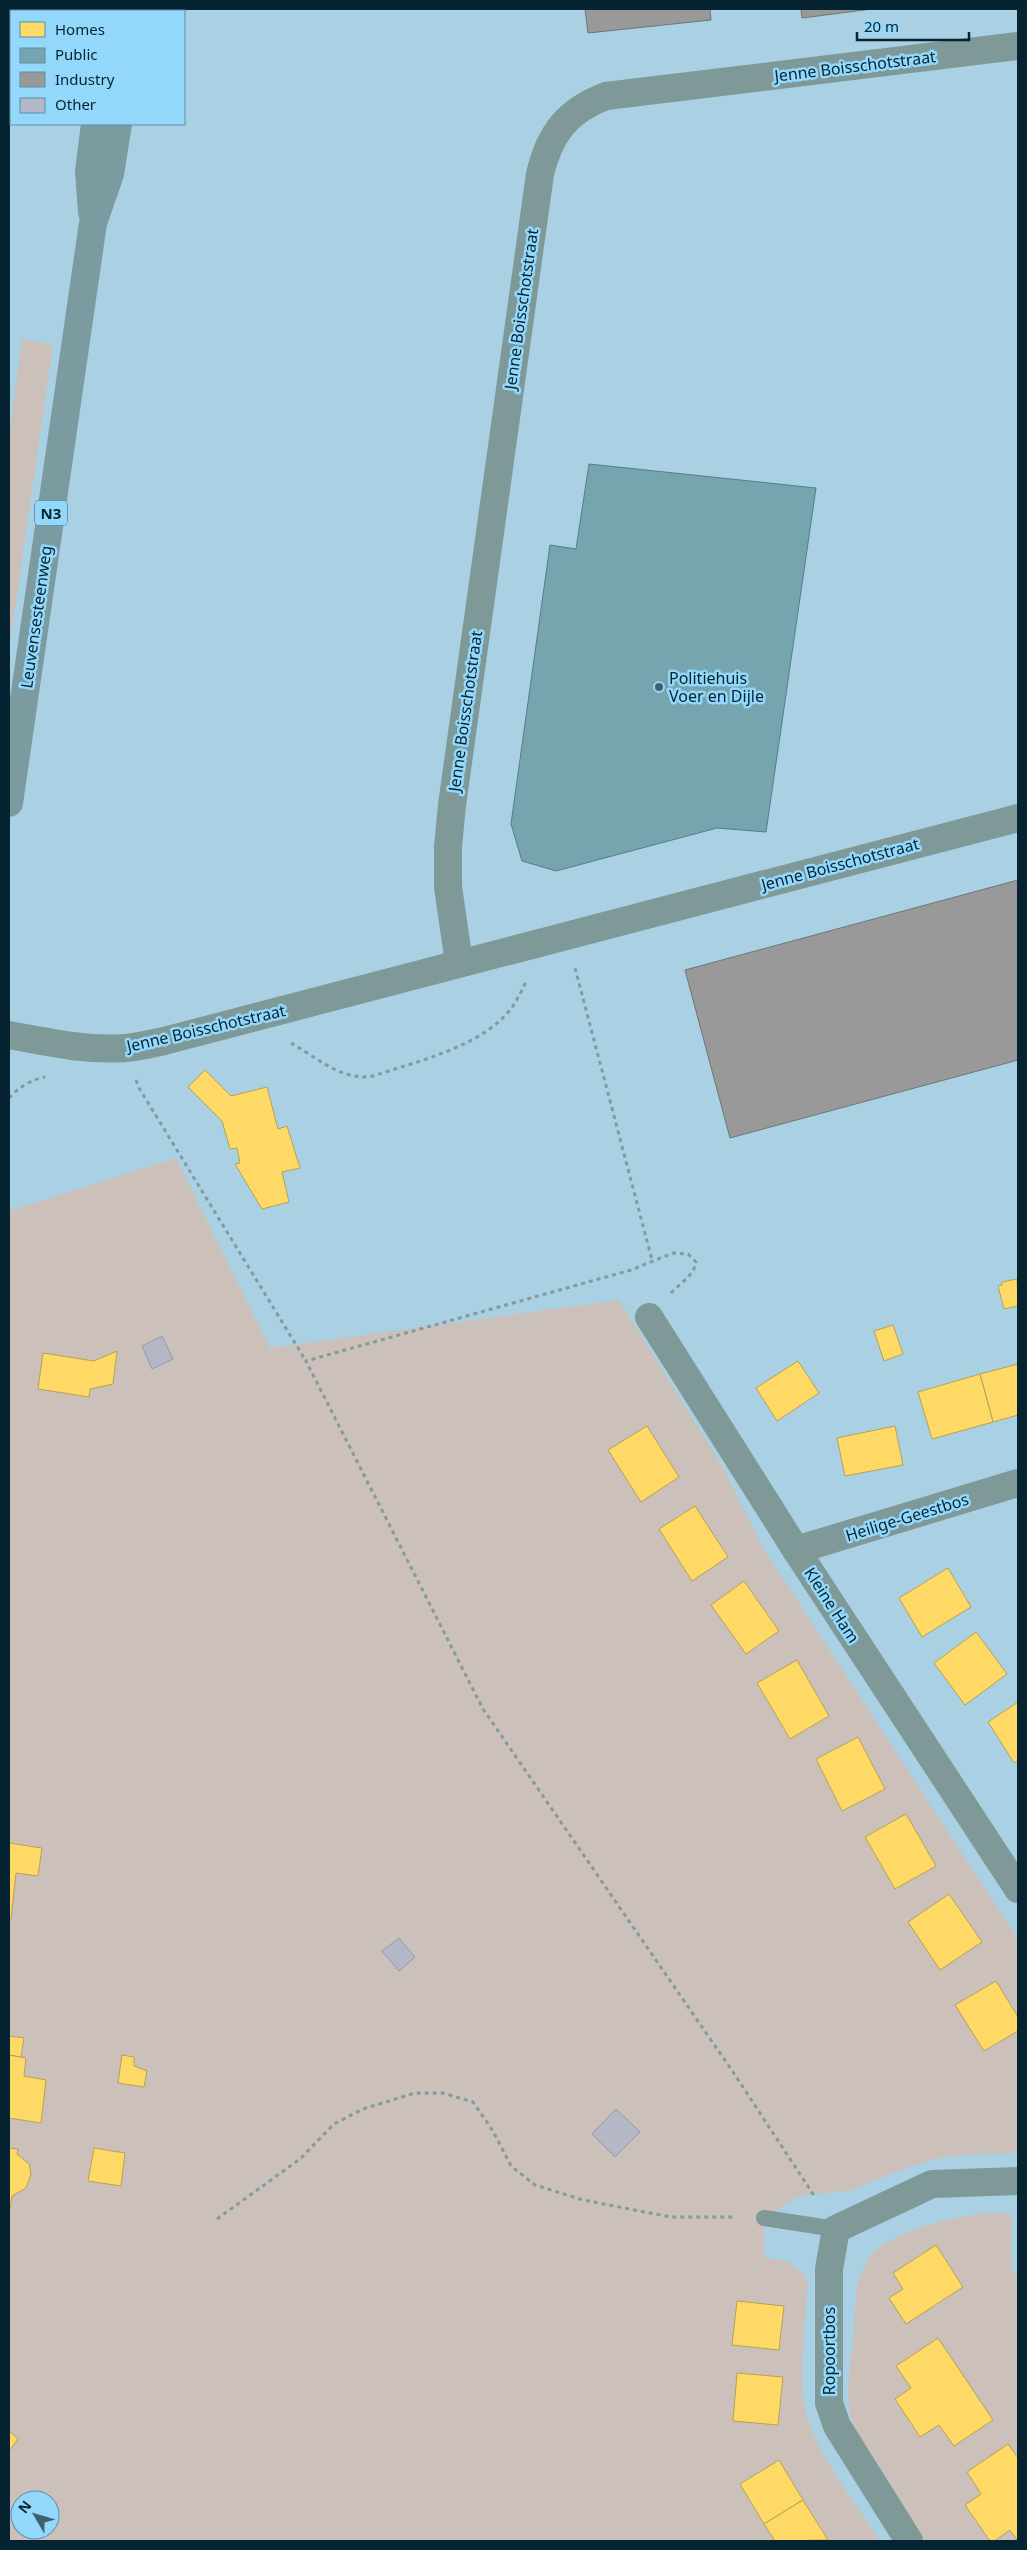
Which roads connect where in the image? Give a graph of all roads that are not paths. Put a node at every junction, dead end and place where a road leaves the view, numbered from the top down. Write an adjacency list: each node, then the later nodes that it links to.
1 (1018, 46): 7 (street, Jenne Boisschotstraat)
2 (95, 125): 4 (main road, Leuvensesteenweg / N3)
3 (118, 125): 4 (main road, Leuvensesteenweg / N3)
4 (93, 224): 5 (main road, Leuvensesteenweg / N3)
5 (9, 803)
6 (1018, 818): 7 (street, Jenne Boisschotstraat)
7 (460, 964): 8 (street, Jenne Boisschotstraat)
8 (9, 1035)
9 (649, 1317): 11 (street, Kleine Ham)
10 (1018, 1483): 11 (street, Heilige-Geestbos)
11 (796, 1550): 12 (street, Kleine Ham)
12 (1018, 1890)
13 (1018, 2181): 15 (street)
14 (764, 2218): 15 (lane)
15 (836, 2229): 16 (street, Ropoortbos)
16 (909, 2541)

